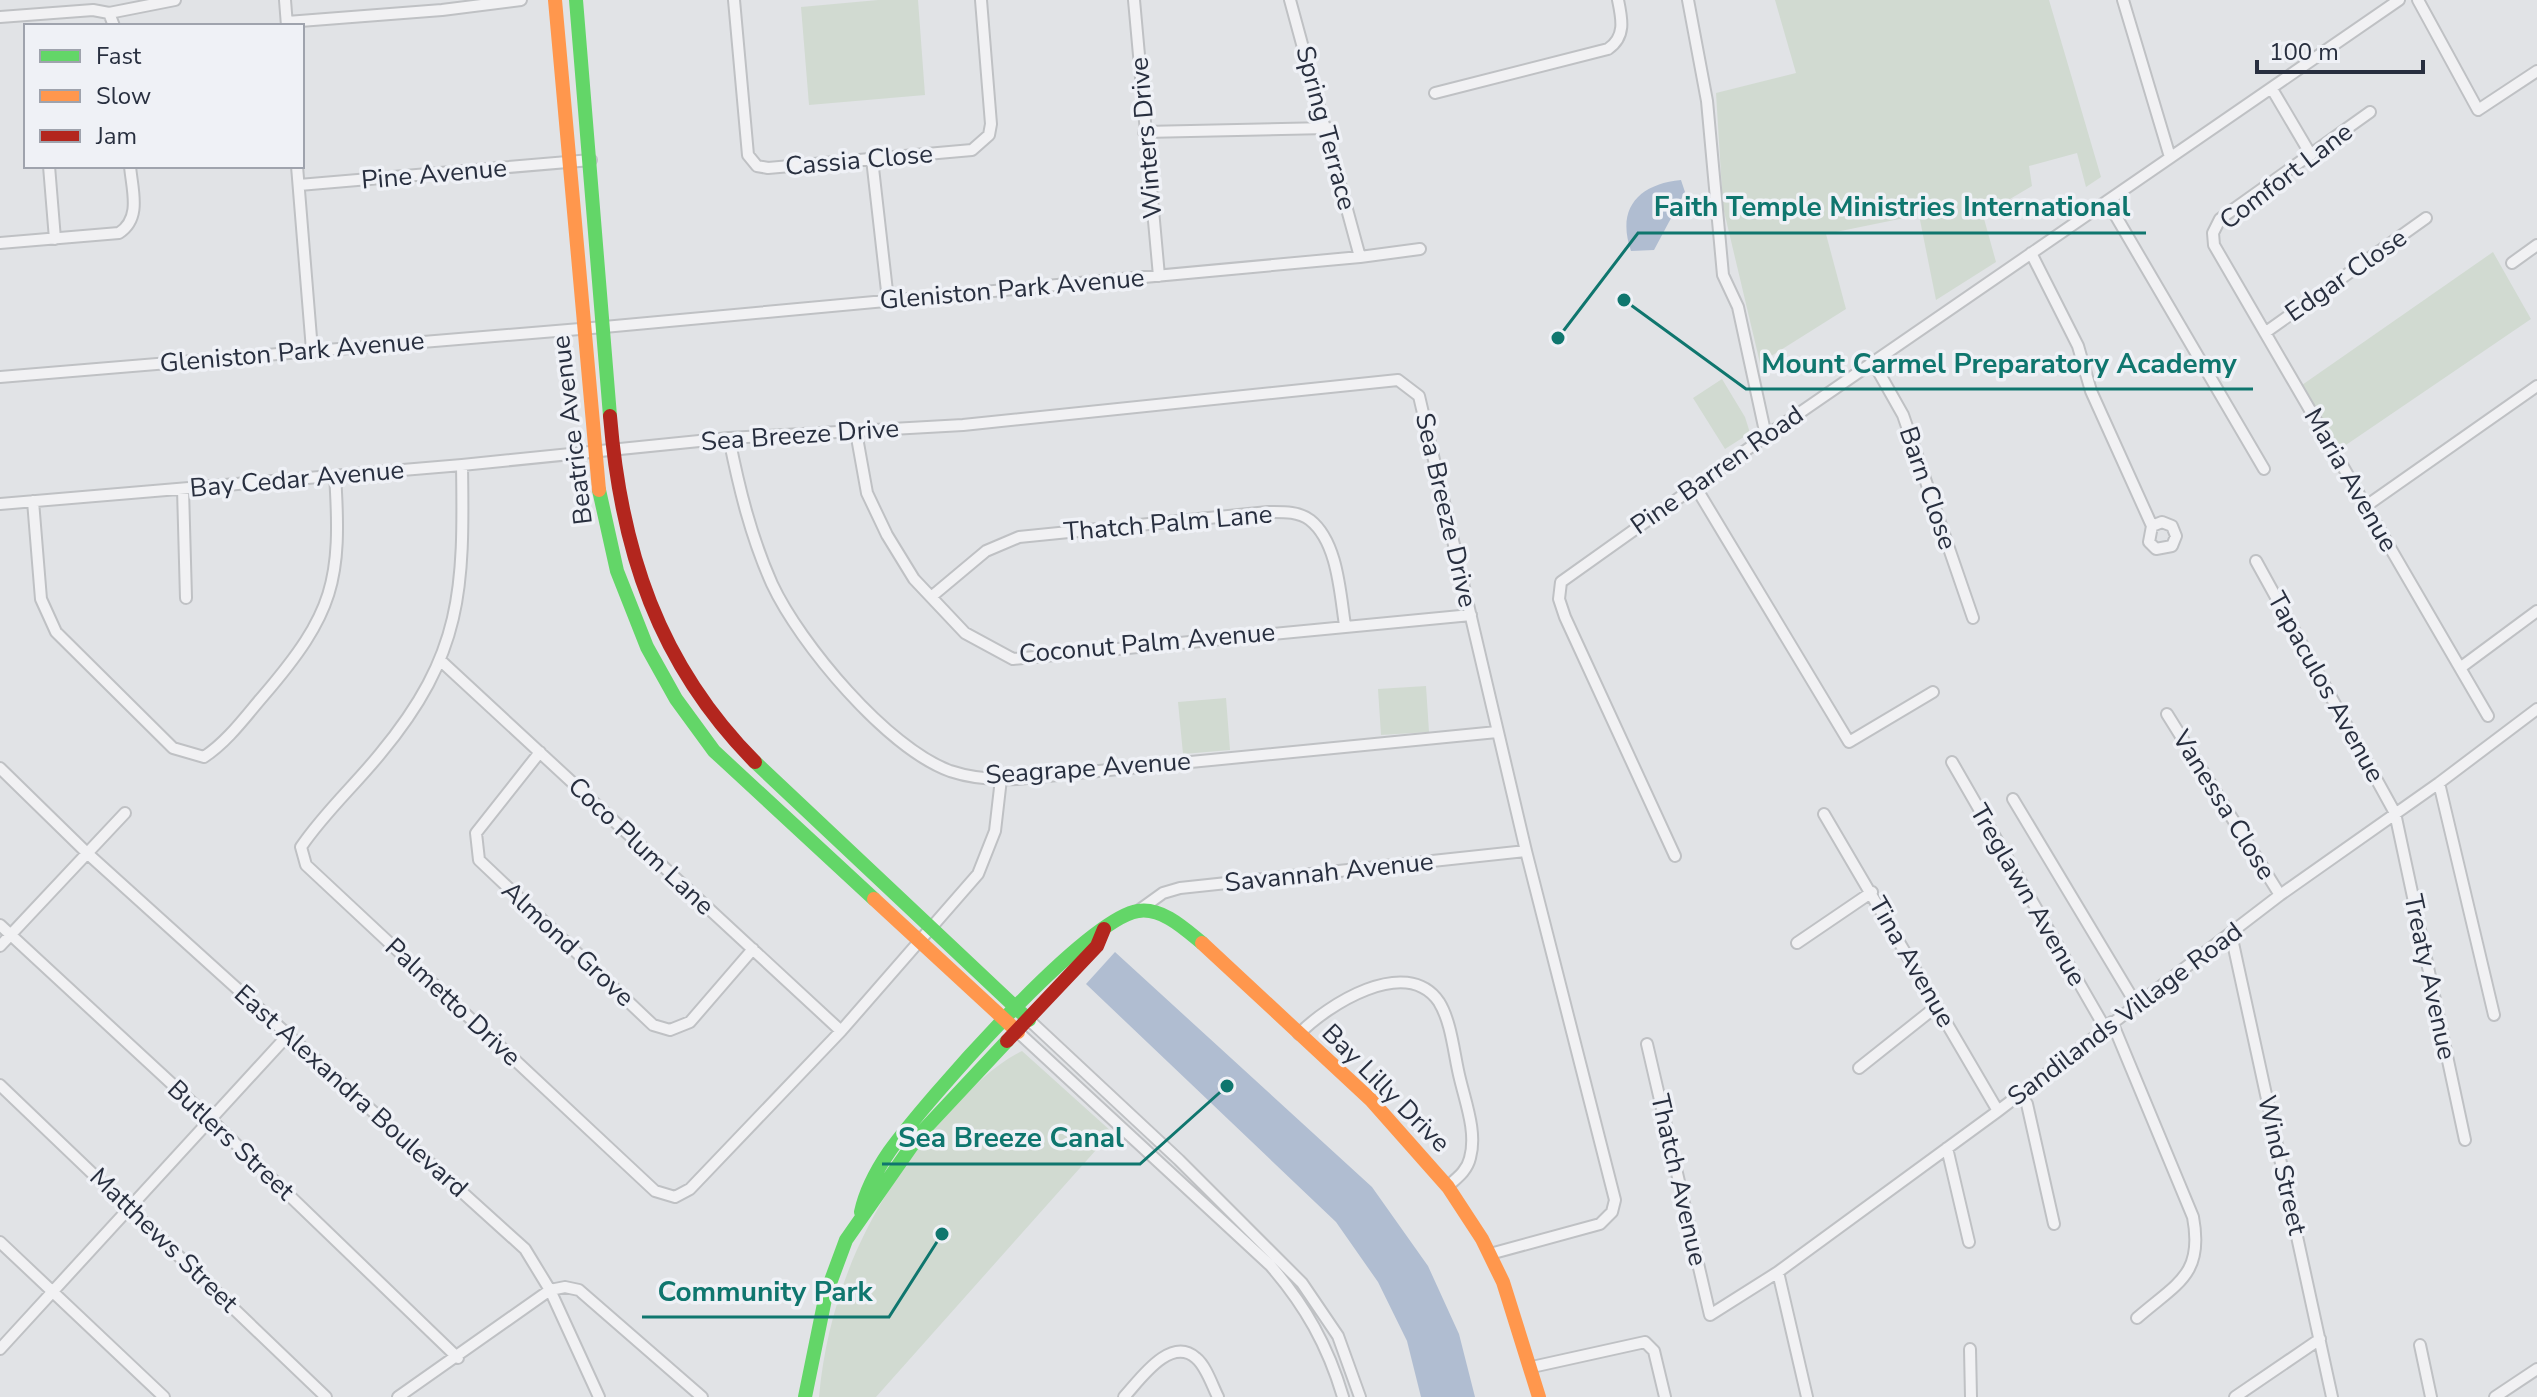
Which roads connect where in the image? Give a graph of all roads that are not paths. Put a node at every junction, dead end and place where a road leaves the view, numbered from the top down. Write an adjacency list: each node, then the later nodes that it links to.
1 (175, 0): 15 (street)
2 (285, 0): 20 (street)
3 (521, 0): 20 (street)
4 (555, 0): 31 (main road, Beatrice Avenue)
5 (576, 0): 30 (main road, Beatrice Avenue)
6 (734, 0): 29 (street, Cassia Close)
7 (981, 0): 29 (street, Cassia Close)
8 (1134, 0): 26 (street, Winters Drive)
9 (1290, 0): 25 (street, Spring Terrace)
10 (1618, 0): 23 (street)
11 (1688, 0): 56 (street)
12 (2123, 0): 28 (street)
13 (2399, 0): 22 (street, Pine Barren Road)
14 (2418, 0): 21 (street)
15 (109, 13): 16 (street); 19 (street)
16 (37, 14): 17 (street); 18 (street)
17 (0, 17)
18 (38, 24)
19 (113, 24)
20 (287, 24)
21 (2537, 71)
22 (2272, 89): 27 (street); 28 (street, Pine Barren Road)
23 (1435, 93)
24 (2370, 112): 27 (street, Comfort Lane)
25 (1328, 128): 26 (street); 44 (street, Spring Terrace)
26 (1144, 132): 46 (street, Winters Drive)
27 (2311, 155): 40 (street, Comfort Lane)
28 (2170, 157): 36 (street, Pine Barren Road)
29 (872, 159): 47 (street)
30 (591, 160): 31 (street, Pine Avenue); 48 (main road, Beatrice Avenue)
31 (570, 162): 35 (street, Pine Avenue); 49 (main road, Beatrice Avenue)
32 (49, 168): 38 (street)
33 (130, 168): 38 (street)
34 (297, 168): 35 (street)
35 (299, 185): 51 (street)
36 (2107, 201): 43 (street, Pine Barren Road); 61 (street)
37 (2426, 218): 50 (street, Edgar Close)
38 (55, 239): 39 (street)
39 (0, 243)
40 (2214, 245): 50 (street, Maria Avenue)
41 (2537, 245): 45 (street)
42 (1420, 249): 44 (street, Gleniston Park Avenue)
43 (2031, 253): 52 (street, Pine Barren Road); 68 (street)
44 (1360, 257): 46 (street, Gleniston Park Avenue)
45 (2512, 263)
46 (1159, 276): 47 (street, Gleniston Park Avenue)
47 (888, 300): 48 (street, Gleniston Park Avenue)
48 (604, 327): 49 (street, Gleniston Park Avenue); 58 (main road, Beatrice Avenue)
49 (583, 329): 51 (street, Gleniston Park Avenue); 59 (main road, Beatrice Avenue)
50 (2266, 332): 67 (street, Maria Avenue)
51 (312, 350): 53 (street, Gleniston Park Avenue)
52 (1873, 362): 56 (street, Pine Barren Road); 74 (street, Barn Close)
53 (0, 377)
54 (2537, 386): 67 (street)
55 (856, 432): 57 (street, Sea Breeze Drive); 70 (street, Coconut Palm Avenue); 73 (street, Sea Breeze Drive)
56 (1766, 436): 63 (street, Pine Barren Road)
57 (729, 438): 58 (street, Sea Breeze Drive); 86 (street, Seagrape Avenue)
58 (613, 450): 59 (street, Sea Breeze Drive); 99 (main road, Beatrice Avenue)
59 (594, 451): 60 (street, Bay Cedar Avenue); 103 (main road, Beatrice Avenue)
60 (462, 465): 62 (street, Bay Cedar Avenue); 76 (street, Palmetto Drive)
61 (2264, 469)
62 (335, 475): 64 (street, Bay Cedar Avenue); 65 (street)
63 (1695, 486): 78 (street); 94 (street, Pine Barren Road)
64 (183, 489): 65 (street, Bay Cedar Avenue); 71 (street)
65 (33, 501): 66 (street, Bay Cedar Avenue)
66 (0, 504)
67 (2366, 506): 77 (street, Maria Avenue)
68 (2152, 526)
69 (2256, 561): 90 (street, Tapaculos Avenue)
70 (931, 597): 75 (street, Coconut Palm Avenue); 75 (street, Thatch Palm Lane)
71 (186, 598)
72 (2537, 611): 77 (street)
73 (1471, 615): 75 (street, Coconut Palm Avenue); 82 (street, Sea Breeze Drive)
74 (1973, 618)
75 (1345, 625)
76 (441, 661): 83 (street, Coco Plum Lane); 114 (street, Palmetto Drive)
77 (2460, 668): 81 (street, Maria Avenue)
78 (1933, 692)
79 (2537, 709): 87 (street, Sandilands Village Road)
80 (2167, 714): 96 (street, Vanessa Close)
81 (2488, 716)
82 (1497, 732): 86 (street, Seagrape Avenue); 92 (street, Sea Breeze Drive)
83 (540, 752): 106 (street, Coco Plum Lane); 106 (street, Almond Grove)
84 (1952, 762): 113 (street, Treglawn Avenue)
85 (0, 768): 93 (street, East Alexandra Boulevard)
86 (1001, 779): 99 (street, Palmetto Drive)
87 (2439, 783): 90 (street, Sandilands Village Road); 110 (street)
88 (2013, 799): 107 (street)
89 (125, 813): 93 (street)
90 (2395, 813): 96 (street, Sandilands Village Road); 124 (street, Treaty Avenue)
91 (1824, 814): 95 (street, Tina Avenue)
92 (1526, 851): 97 (street, Savannah Avenue); 132 (street, Sea Breeze Drive)
93 (87, 853): 102 (street); 116 (street, East Alexandra Boulevard)
94 (1675, 856)
95 (1872, 892): 104 (street); 108 (street, Tina Avenue)
96 (2280, 895): 101 (street, Sandilands Village Road)
97 (1138, 911): 100 (main road); 117 (main road, Bay Lilly Drive)
98 (0, 925): 102 (street, Butlers Street)
99 (932, 928): 103 (street, Palmetto Drive); 109 (main road, Beatrice Avenue)
100 (1104, 929): 109 (main road); 111 (main road)
101 (2231, 934): 107 (street, Sandilands Village Road); 138 (street, Wind Street)
102 (10, 935): 105 (street); 123 (street, Butlers Street)
103 (920, 941): 112 (main road, Beatrice Avenue); 114 (street, Palmetto Drive)
104 (1797, 943)
105 (0, 946)
106 (753, 949): 114 (street, Coco Plum Lane)
107 (2136, 1004): 113 (street, Sandilands Village Road)
108 (1937, 1006): 119 (street); 122 (street, Tina Avenue)
109 (1017, 1009): 111 (main road, Beatrice Avenue); 112 (main road)
110 (2494, 1015)
111 (1029, 1020): 115 (main road); 155 (street)
112 (1005, 1021): 115 (main road, Beatrice Avenue); 128 (main road)
113 (2108, 1025): 121 (street, Sandilands Village Road); 137 (street, Treglawn Avenue)
114 (841, 1031)
115 (1018, 1032): 128 (main road); 154 (street)
116 (289, 1034): 123 (street); 134 (street, East Alexandra Boulevard)
117 (1299, 1034): 126 (main road, Bay Lilly Drive); 126 (street)
118 (1647, 1044): 136 (street, Thatch Avenue)
119 (1859, 1068)
120 (0, 1085): 127 (street, Matthews Street)
121 (2020, 1093): 122 (street, Sandilands Village Road); 129 (street)
122 (1998, 1111): 125 (street, Sandilands Village Road)
123 (211, 1120): 127 (street); 142 (street, Butlers Street)
124 (2465, 1140)
125 (1947, 1148): 131 (street); 133 (street, Sandilands Village Road)
126 (1448, 1186): 132 (main road, Bay Lilly Drive)
127 (131, 1207): 135 (street); 148 (street, Matthews Street)
128 (861, 1212): 151 (main road)
129 (2054, 1224)
130 (0, 1242): 135 (street)
131 (1969, 1242)
132 (1490, 1254): 143 (main road, Bay Lilly Drive)
133 (1778, 1272): 136 (street, Sandilands Village Road); 158 (street)
134 (550, 1290): 142 (street); 146 (street, East Alexandra Boulevard); 150 (street)
135 (54, 1291): 140 (street); 147 (street)
136 (1710, 1315)
137 (2137, 1318)
138 (2320, 1339): 160 (street); 161 (street, Wind Street)
139 (2420, 1345): 162 (street)
140 (0, 1349)
141 (1970, 1349): 159 (street)
142 (458, 1358): 149 (street)
143 (1532, 1367): 156 (main road, Bay Lilly Drive); 157 (street)
144 (2537, 1369): 145 (street)
145 (2512, 1392): 163 (street)
146 (596, 1396)
147 (164, 1397)
148 (326, 1397)
149 (398, 1397)
150 (702, 1397)
151 (805, 1397)
152 (1124, 1397): 153 (street)
153 (1218, 1397)
154 (1343, 1397)
155 (1360, 1397)
156 (1539, 1397)
157 (1665, 1397)
158 (1807, 1397)
159 (1971, 1397)
160 (2235, 1397)
161 (2332, 1397)
162 (2431, 1397)
163 (2495, 1397)

